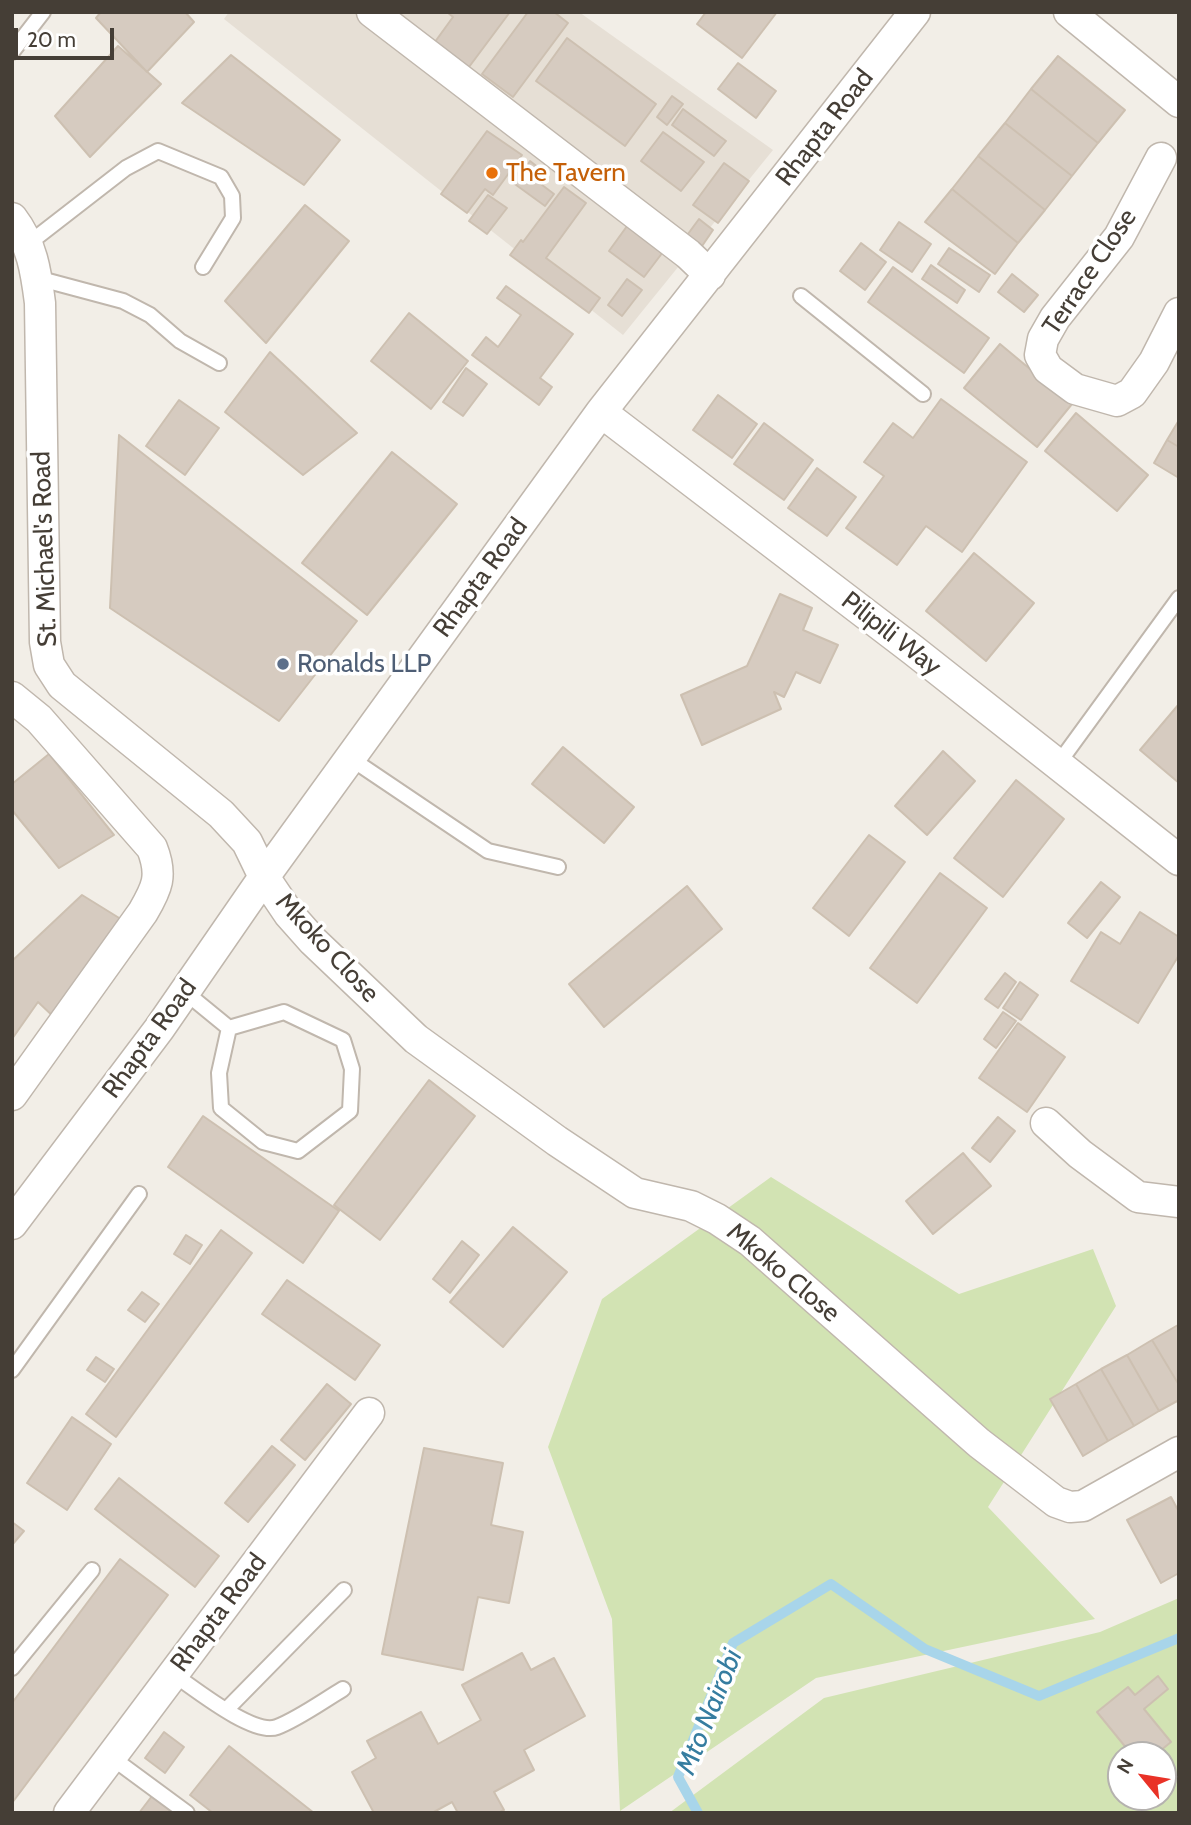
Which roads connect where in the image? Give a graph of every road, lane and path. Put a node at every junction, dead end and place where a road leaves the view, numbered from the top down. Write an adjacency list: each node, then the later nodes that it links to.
1 (43, 12): 5 (lane)
2 (372, 12): 11 (street)
3 (915, 12): 11 (street, Rhapta Road)
4 (1069, 12): 6 (street)
5 (12, 52)
6 (1179, 102)
7 (1161, 158): 14 (street, Terrace Close)
8 (12, 218): 9 (street, St. Michael's Road)
9 (28, 244): 10 (lane); 12 (street, St. Michael's Road)
10 (203, 267)
11 (710, 275): 17 (street, Rhapta Road)
12 (37, 278): 15 (lane); 24 (street, St. Michael's Road)
13 (801, 296): 16 (lane)
14 (1179, 313)
15 (219, 363)
16 (923, 394)
17 (601, 412): 20 (street, Rhapta Road); 21 (street, Pilipili Way)
18 (1179, 598): 21 (lane)
19 (12, 697): 27 (street)
20 (350, 758): 23 (lane); 24 (street, Rhapta Road)
21 (1058, 764): 22 (street, Pilipili Way)
22 (1179, 860)
23 (558, 867)
24 (264, 877): 25 (street, Rhapta Road); 34 (street, Mkoko Close)
25 (185, 992): 26 (lane); 31 (street, Rhapta Road)
26 (229, 1028): 26 (lane)
27 (12, 1095)
28 (1046, 1124): 30 (street)
29 (139, 1194): 32 (lane)
30 (1179, 1202)
31 (12, 1224)
32 (13, 1366)
33 (369, 1413): 38 (street, Rhapta Road)
34 (1179, 1452)
35 (92, 1570): 37 (lane)
36 (344, 1590): 40 (lane)
37 (12, 1668)
38 (173, 1674): 40 (lane); 41 (street, Rhapta Road)
39 (343, 1689): 40 (lane)
40 (227, 1709)
41 (111, 1757): 42 (street, Rhapta Road); 43 (lane)
42 (69, 1813)
43 (187, 1813)

